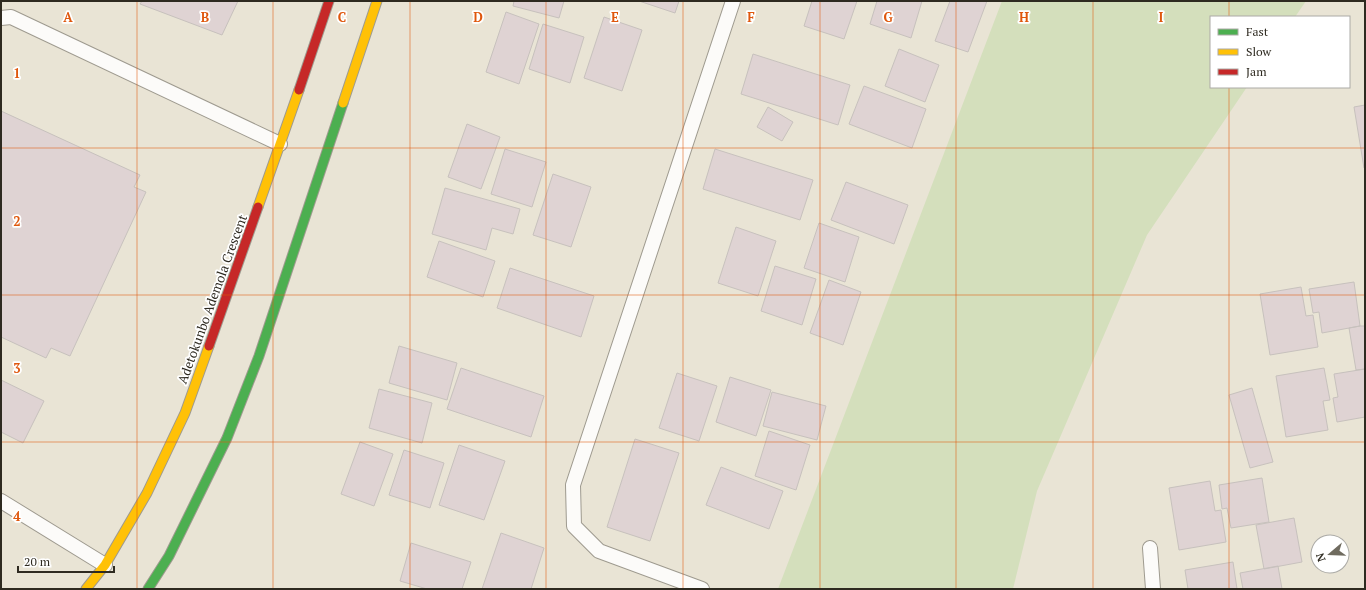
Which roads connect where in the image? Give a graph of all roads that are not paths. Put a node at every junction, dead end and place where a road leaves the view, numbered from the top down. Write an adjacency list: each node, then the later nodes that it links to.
1 (329, 1): 5 (main road, Adetokunbo Ademola Crescent)
2 (377, 1): 10 (main road)
3 (733, 1): 11 (lane)
4 (1, 18): 5 (lane)
5 (280, 144): 8 (main road, Adetokunbo Ademola Crescent)
6 (1, 501): 8 (lane)
7 (1150, 548): 12 (lane)
8 (105, 565): 9 (main road, Adetokunbo Ademola Crescent)
9 (86, 589)
10 (148, 589)
11 (702, 589)
12 (1153, 589)

